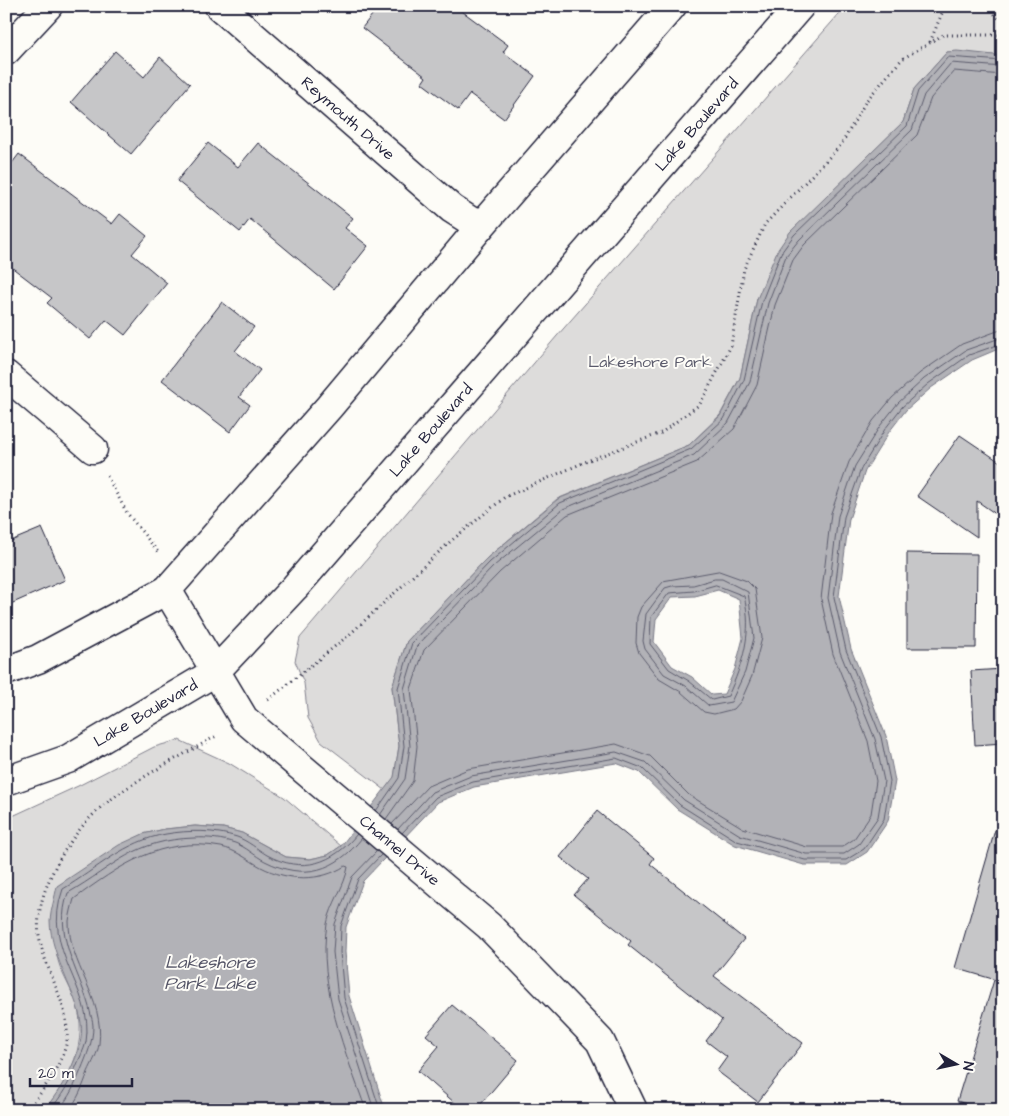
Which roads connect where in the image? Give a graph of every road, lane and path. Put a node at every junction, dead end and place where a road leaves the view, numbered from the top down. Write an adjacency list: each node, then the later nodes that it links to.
1 (48, 6): 10 (street)
2 (219, 6): 11 (street, Reymouth Drive)
3 (672, 6): 11 (street)
4 (800, 6): 16 (street, Lake Boulevard)
5 (945, 6): 9 (path)
6 (988, 6): 7 (path)
7 (1003, 24)
8 (1003, 35): 9 (path)
9 (930, 42): 17 (path)
10 (6, 51)
11 (480, 227): 14 (street)
12 (6, 374): 13 (street)
13 (92, 450): 14 (path)
14 (167, 590): 15 (street); 16 (street, Channel Drive)
15 (6, 671)
16 (215, 672): 17 (street, Channel Drive); 18 (street, Lake Boulevard)
17 (244, 719): 19 (path); 20 (street, Channel Drive)
18 (6, 781)
19 (28, 1110)
20 (633, 1110)

